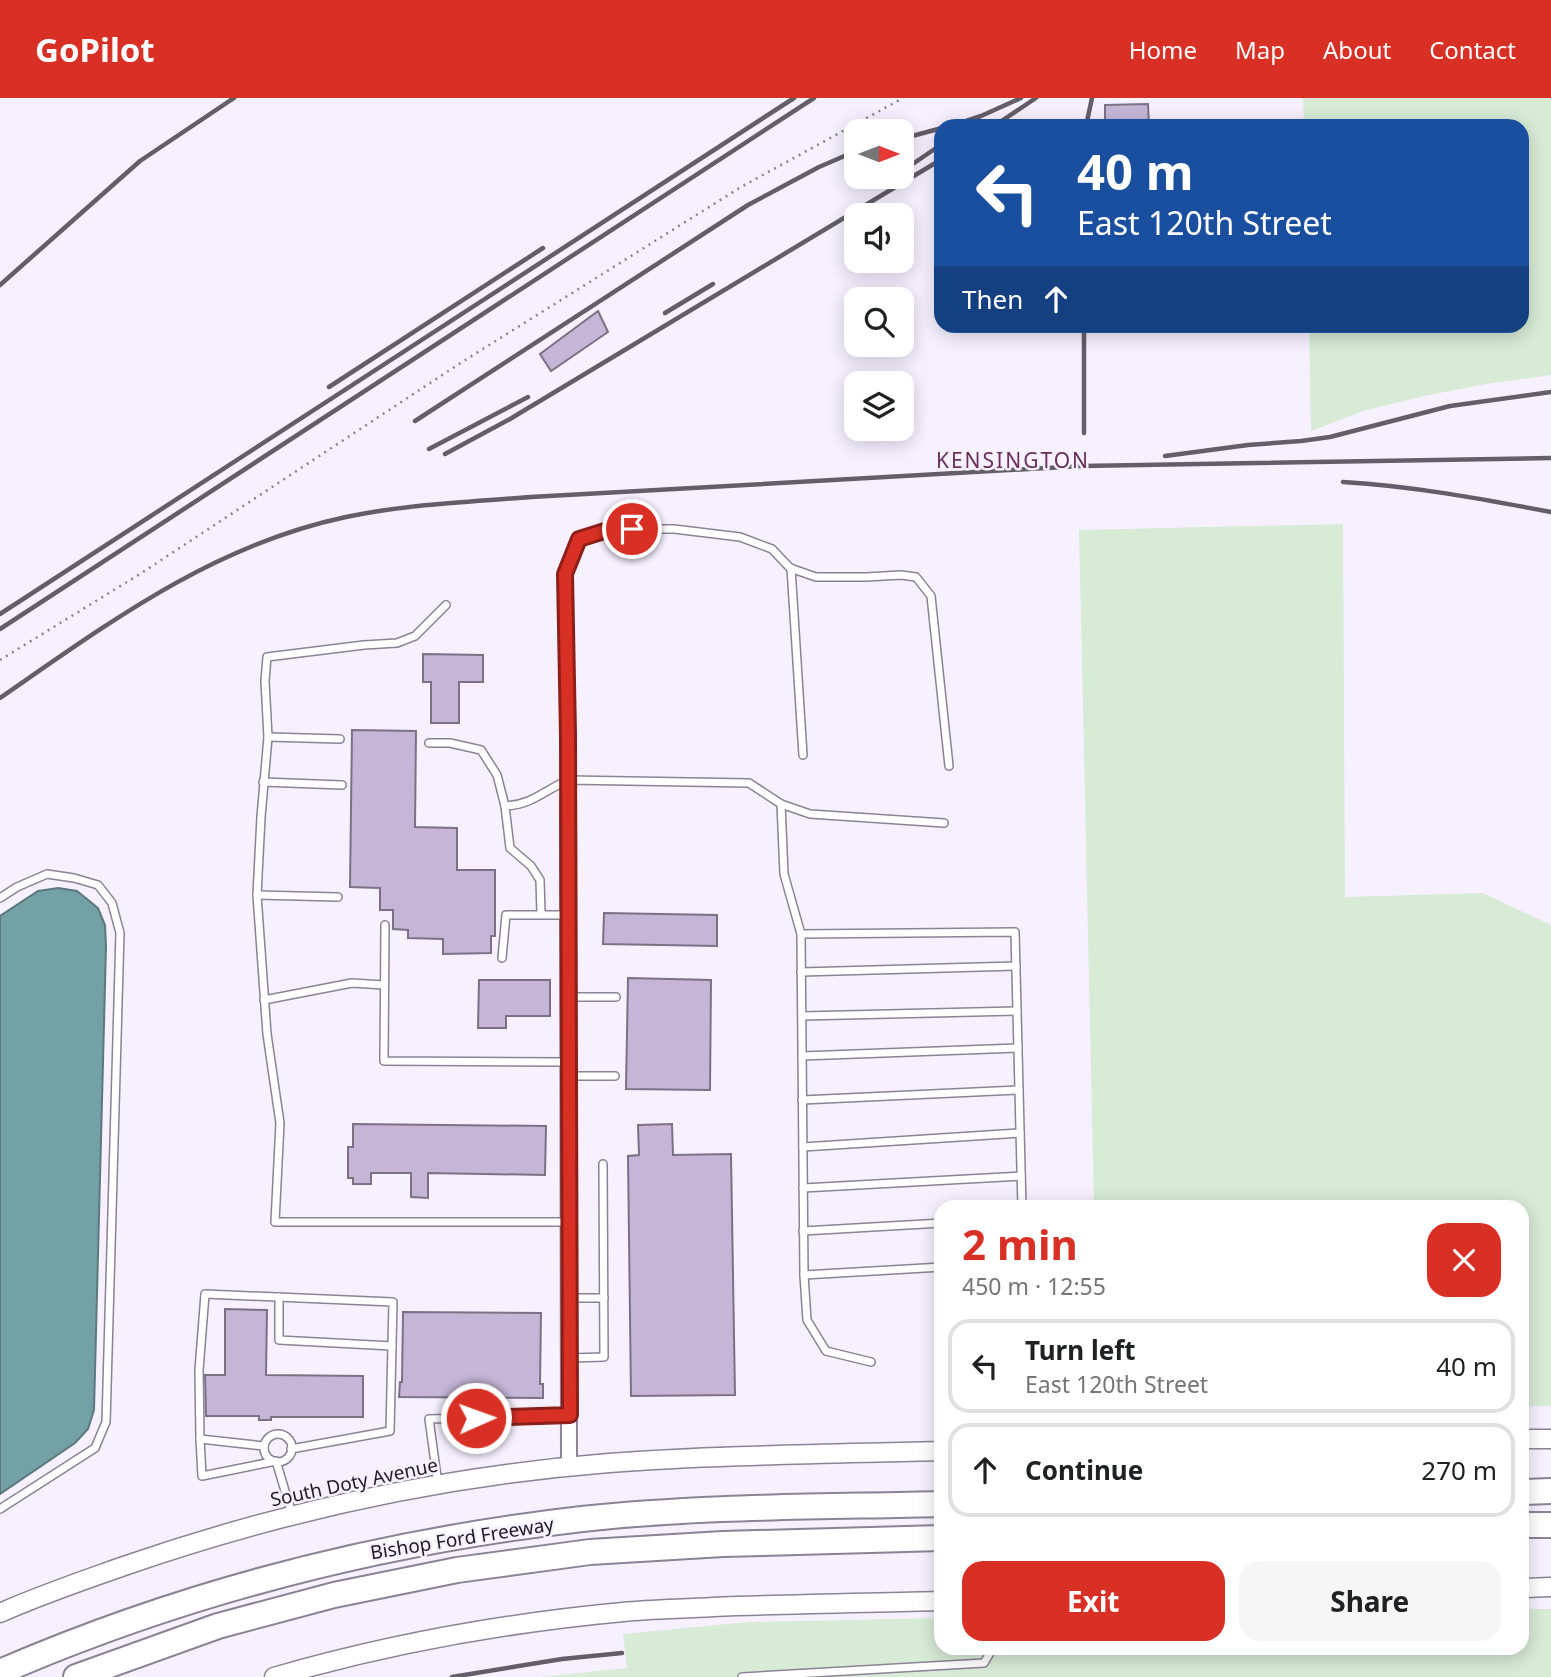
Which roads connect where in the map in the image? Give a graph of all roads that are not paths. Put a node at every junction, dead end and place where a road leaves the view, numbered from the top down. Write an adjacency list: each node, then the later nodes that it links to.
1 (791, 568): 6 (lane); 7 (lane); 8 (lane)
2 (446, 605): 3 (lane)
3 (268, 737): 4 (lane); 9 (lane)
4 (340, 739)
5 (429, 743): 13 (lane)
6 (803, 755)
7 (949, 766)
8 (568, 780): 11 (lane); 12 (lane); 13 (lane)
9 (263, 782): 10 (lane); 15 (lane)
10 (342, 785)
11 (568, 802): 19 (street)
12 (781, 804): 14 (lane); 21 (lane)
13 (505, 806): 18 (lane)
14 (944, 822)
15 (257, 895): 16 (lane); 28 (lane)
16 (338, 897)
17 (0, 898): 67 (lane)
18 (541, 914): 19 (lane); 22 (lane)
19 (568, 915): 26 (street)
20 (384, 925): 25 (lane)
21 (801, 934): 23 (lane); 24 (lane)
22 (502, 958)
23 (1016, 966): 24 (lane); 29 (lane)
24 (801, 972): 30 (lane)
25 (384, 985): 28 (lane); 33 (lane)
26 (569, 997): 27 (lane); 33 (street)
27 (616, 997)
28 (264, 1000): 43 (lane)
29 (1017, 1011): 30 (lane); 31 (lane)
30 (802, 1016): 32 (lane)
31 (1018, 1048): 32 (lane); 35 (lane)
32 (802, 1056): 36 (lane)
33 (569, 1069): 34 (lane); 43 (street)
34 (615, 1076)
35 (1019, 1090): 36 (lane); 37 (lane)
36 (802, 1100): 38 (lane)
37 (1020, 1133): 38 (lane); 40 (lane)
38 (803, 1147): 41 (lane)
39 (603, 1164): 50 (lane)
40 (1021, 1176): 41 (lane); 42 (lane)
41 (803, 1188): 45 (lane)
42 (1022, 1200)
43 (569, 1222): 49 (street)
44 (934, 1223): 45 (lane)
45 (803, 1231): 47 (lane)
46 (934, 1267): 47 (lane)
47 (804, 1275): 53 (lane)
48 (279, 1297): 51 (lane); 51 (lane); 55 (lane)
49 (569, 1298): 50 (lane); 52 (street)
50 (604, 1298): 52 (lane)
51 (392, 1346): 59 (lane)
52 (570, 1358): 54 (street)
53 (872, 1362)
54 (570, 1415): 62 (street); 63 (lane)
55 (200, 1438): 58 (lane); 61 (lane)
56 (1551, 1438): 57 (street)
57 (1529, 1439)
58 (264, 1446): 59 (lane); 61 (lane)
59 (291, 1449): 61 (lane)
60 (934, 1451): 62 (street, South Doty Avenue)
61 (276, 1461): 68 (lane)
62 (569, 1467): 63 (street, South Doty Avenue)
63 (438, 1485): 68 (street, South Doty Avenue)
64 (1551, 1491): 65 (highway)
65 (1529, 1492)
66 (934, 1504): 77 (highway, Bishop Ford Freeway)
67 (0, 1509)
68 (293, 1516): 75 (street, South Doty Avenue)
69 (1529, 1525): 70 (highway)
70 (1551, 1525)
71 (934, 1538): 78 (highway, Bishop Ford Freeway)
72 (1551, 1587): 73 (street)
73 (1529, 1588)
74 (934, 1601): 79 (street)
75 (0, 1613)
76 (989, 1655): 80 (lane)
77 (0, 1672)
78 (76, 1677)
79 (274, 1677)
80 (742, 1677)

